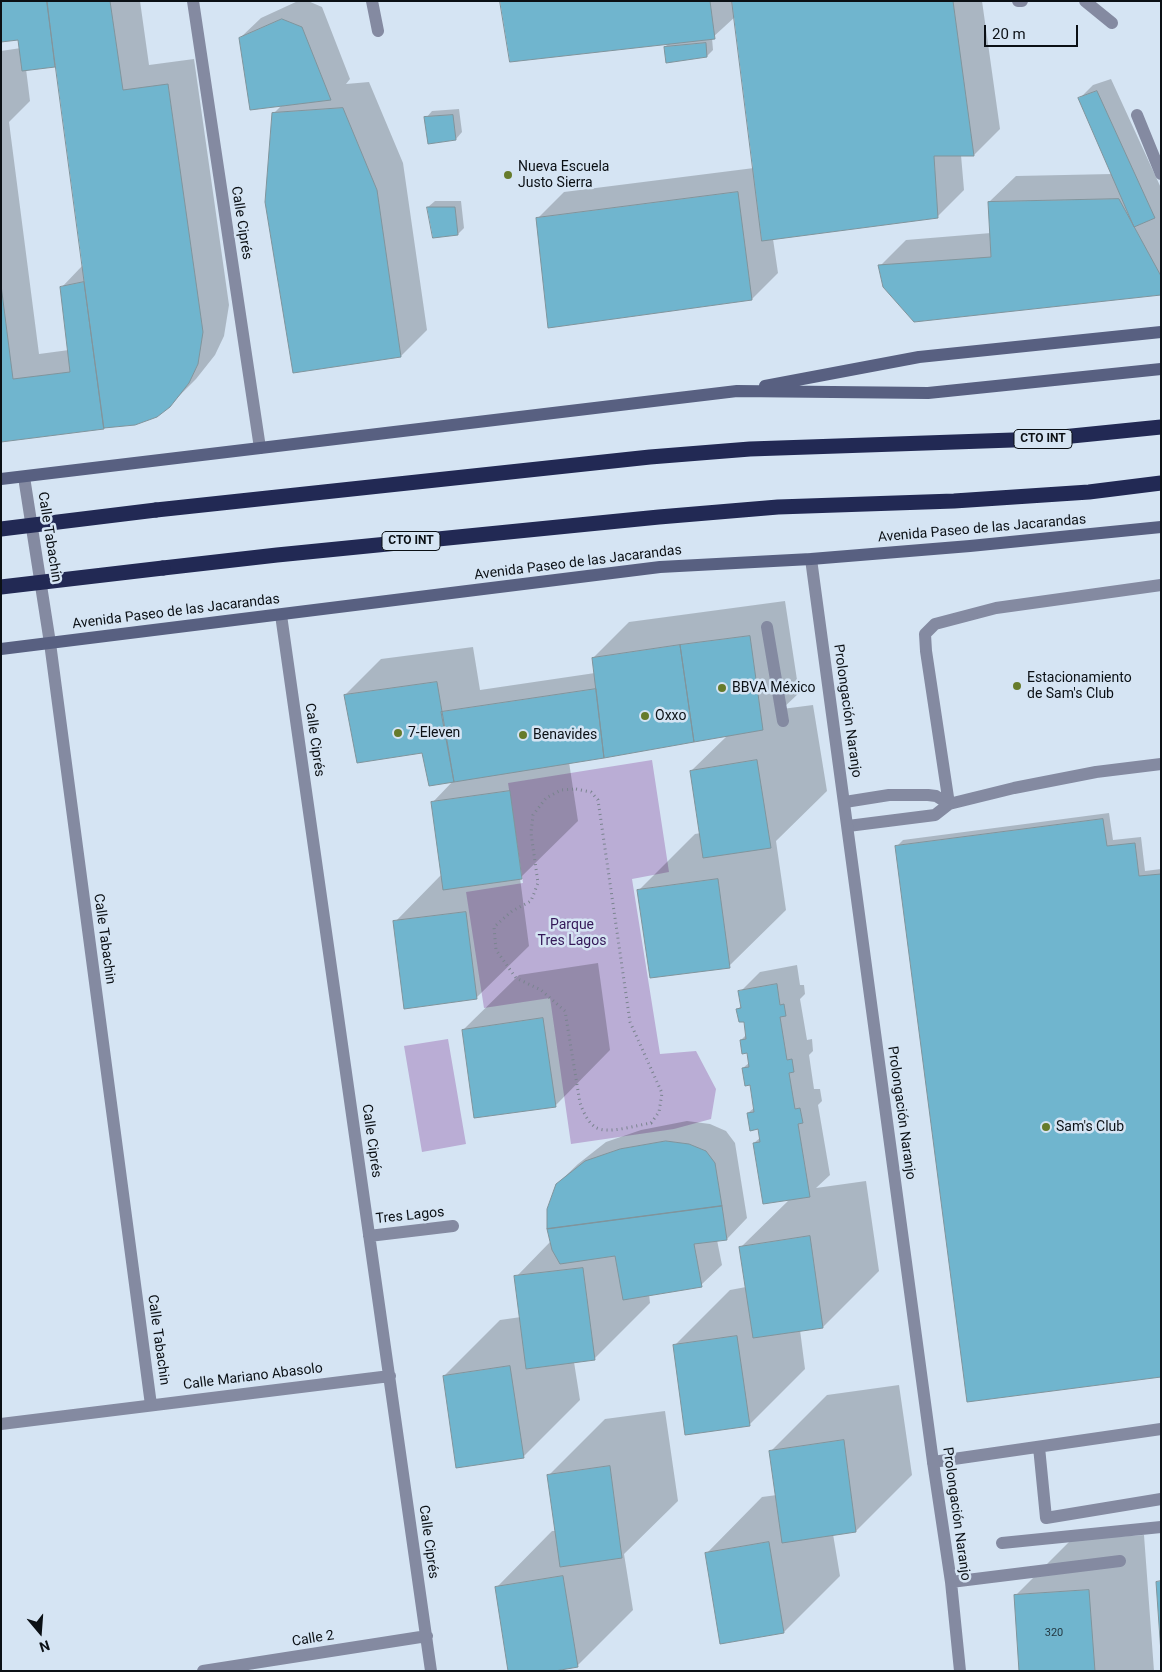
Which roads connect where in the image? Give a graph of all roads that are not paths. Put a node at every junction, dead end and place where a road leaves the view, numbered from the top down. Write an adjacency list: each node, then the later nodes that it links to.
1 (193, 1): 14 (street, Calle Ciprés)
2 (372, 1): 7 (street)
3 (1018, 1): 4 (street)
4 (1022, 1)
5 (1085, 1): 6 (street)
6 (1112, 23)
7 (378, 31)
8 (1136, 115): 9 (street)
9 (1161, 174)
10 (1161, 332): 12 (main road)
11 (1161, 370): 12 (main road)
12 (737, 391): 14 (main road)
13 (1161, 426): 19 (highway, CTO INT, bridge)
14 (260, 448): 15 (main road)
15 (24, 477): 16 (main road); 25 (street, Calle Tabachin)
16 (1, 479)
17 (1161, 483): 22 (highway, CTO INT, bridge)
18 (1161, 527): 20 (main road, Avenida Paseo de las Jacarandas)
19 (1, 529)
20 (811, 559): 23 (main road, Avenida Paseo de las Jacarandas); 29 (street, Prolongación Naranjo)
21 (1161, 585): 30 (street)
22 (1, 587)
23 (281, 615): 25 (main road, Avenida Paseo de las Jacarandas); 33 (street, Calle Ciprés)
24 (768, 626): 27 (street)
25 (50, 643): 26 (main road, Avenida Paseo de las Jacarandas); 35 (street, Calle Tabachin)
26 (1, 649)
27 (783, 721)
28 (1161, 764): 30 (street)
29 (844, 802): 30 (street); 31 (street, Prolongación Naranjo)
30 (949, 804): 31 (street)
31 (848, 826): 39 (street, Prolongación Naranjo)
32 (453, 1226): 33 (street, Tres Lagos)
33 (369, 1236): 34 (street, Calle Ciprés)
34 (390, 1376): 35 (street, Calle Mariano Abasolo); 45 (street, Calle Ciprés)
35 (151, 1405): 36 (street, Calle Mariano Abasolo)
36 (1, 1424)
37 (1161, 1429): 38 (street)
38 (1039, 1447): 39 (street); 40 (street)
39 (933, 1462): 44 (street, Prolongación Naranjo)
40 (1161, 1499)
41 (1161, 1527): 42 (street)
42 (1002, 1543)
43 (1120, 1561): 44 (street)
44 (951, 1582): 48 (street, Prolongación Naranjo)
45 (426, 1636): 46 (street, Calle 2); 47 (street, Calle Ciprés)
46 (203, 1671)
47 (431, 1671)
48 (960, 1671)

